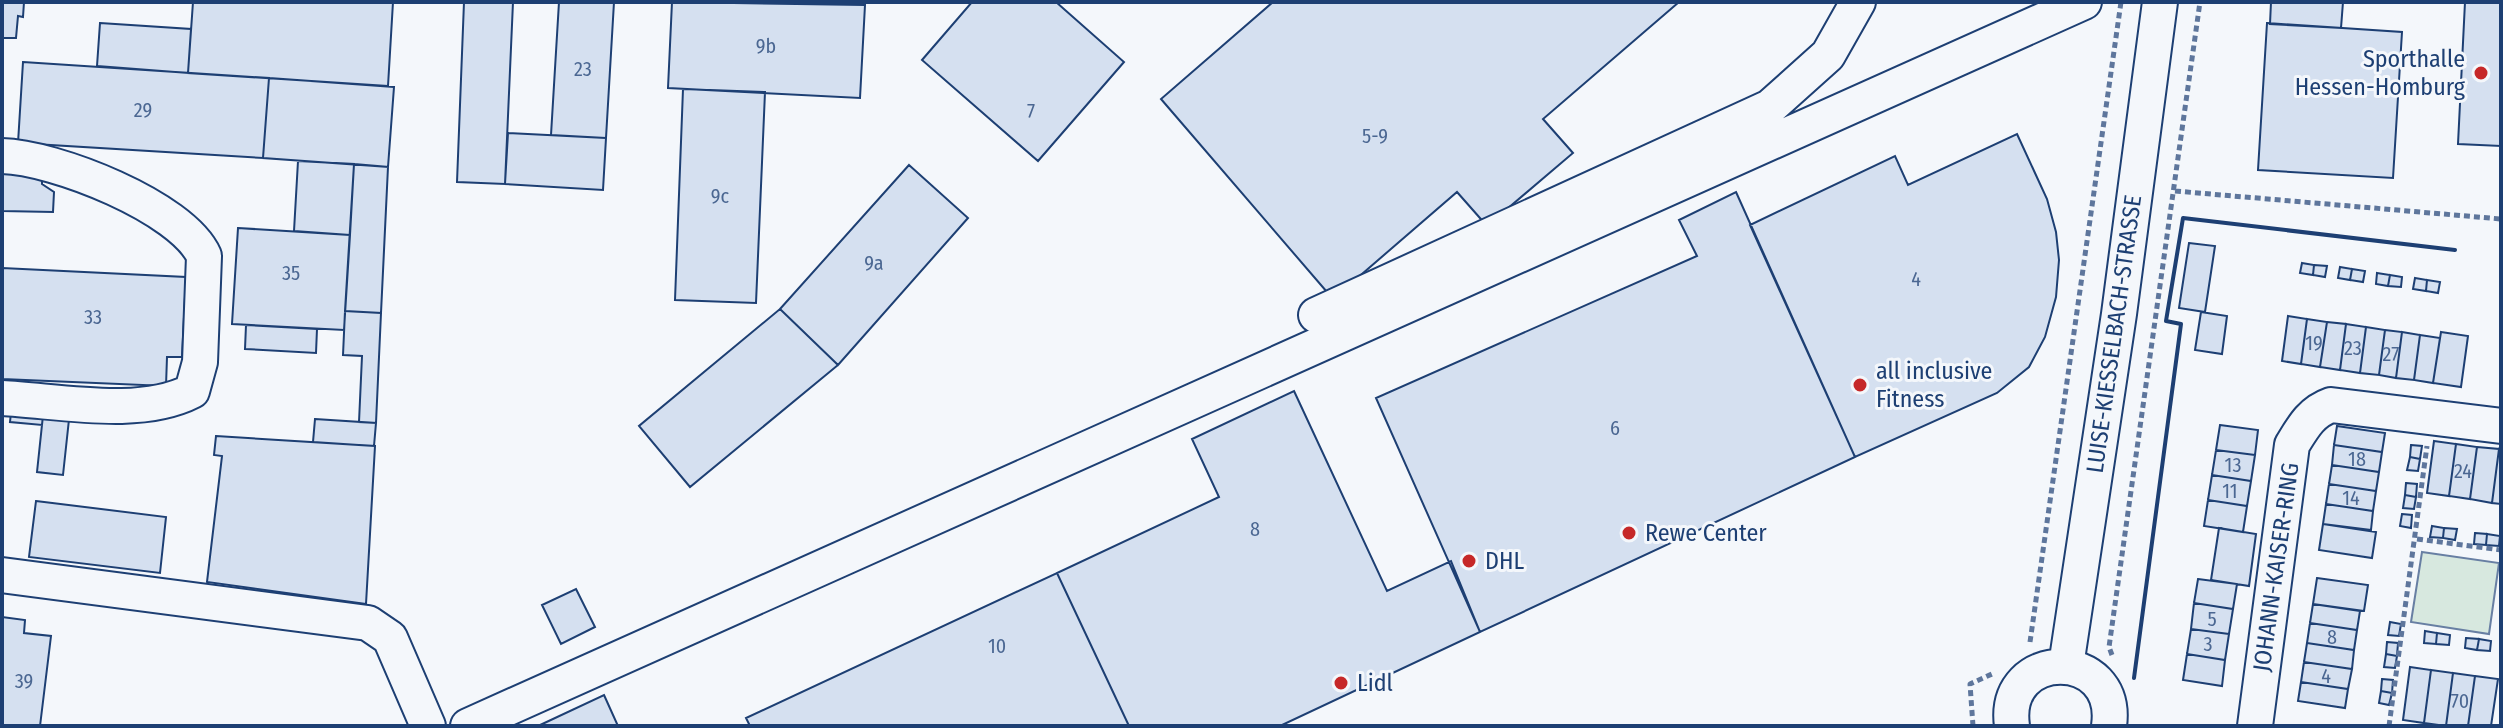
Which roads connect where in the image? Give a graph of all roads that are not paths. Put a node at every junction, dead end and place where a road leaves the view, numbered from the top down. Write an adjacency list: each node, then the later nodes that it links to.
1 (1858, 2): 5 (street)
2 (2084, 2): 12 (street)
3 (2160, 2): 9 (street, LUISE-KIESSELBACH-STRASSE)
4 (2, 156): 6 (street)
5 (1316, 315)
6 (2, 398)
7 (2501, 426): 14 (street, JOHANN-KAISER-RING)
8 (2, 575): 11 (street)
9 (2066, 666): 10 (street); 13 (street)
10 (2115, 725)
11 (428, 726)
12 (468, 726)
13 (2012, 726)
14 (2255, 726)

